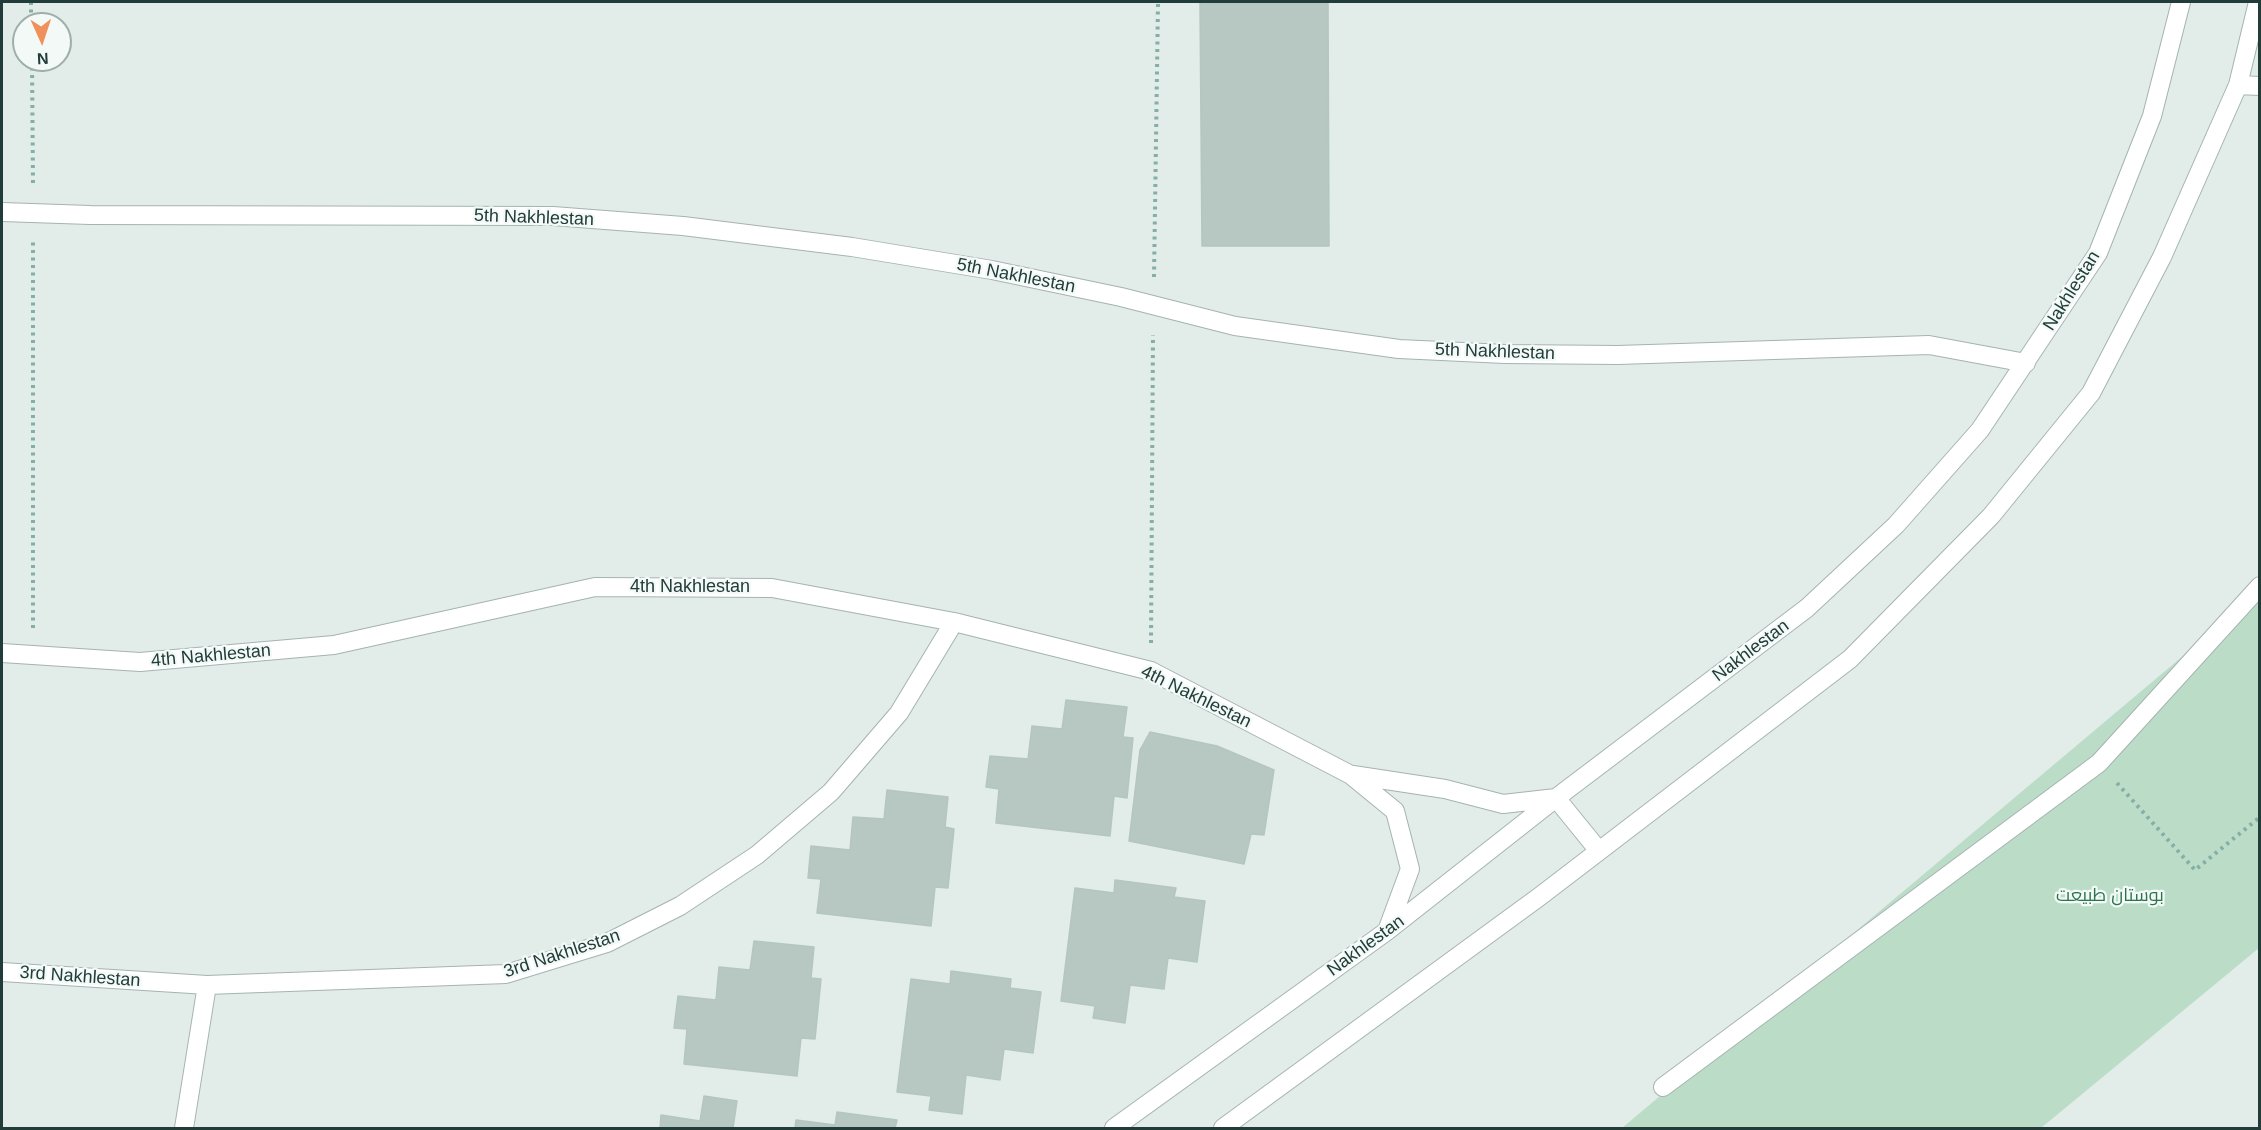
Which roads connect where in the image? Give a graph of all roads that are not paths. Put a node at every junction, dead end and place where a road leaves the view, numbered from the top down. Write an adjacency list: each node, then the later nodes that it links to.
1 (2181, 2): 6 (street, Nakhlestan)
2 (2258, 2): 3 (street)
3 (2238, 85): 4 (street); 12 (street)
4 (2259, 86)
5 (2, 212): 6 (street, 5th Nakhlestan)
6 (2026, 363): 11 (street, Nakhlestan)
7 (2259, 586): 16 (street)
8 (954, 622): 9 (street, 4th Nakhlestan); 10 (street, 4th Nakhlestan); 15 (street, 3rd Nakhlestan)
9 (2, 654)
10 (1352, 775): 11 (street); 13 (street)
11 (1556, 798): 12 (street); 13 (street, Nakhlestan)
12 (1599, 851): 19 (street)
13 (1387, 931): 18 (street, Nakhlestan)
14 (2, 972): 15 (street, 3rd Nakhlestan)
15 (207, 985): 17 (street)
16 (1663, 1087)
17 (184, 1128)
18 (1114, 1128)
19 (1223, 1128)

